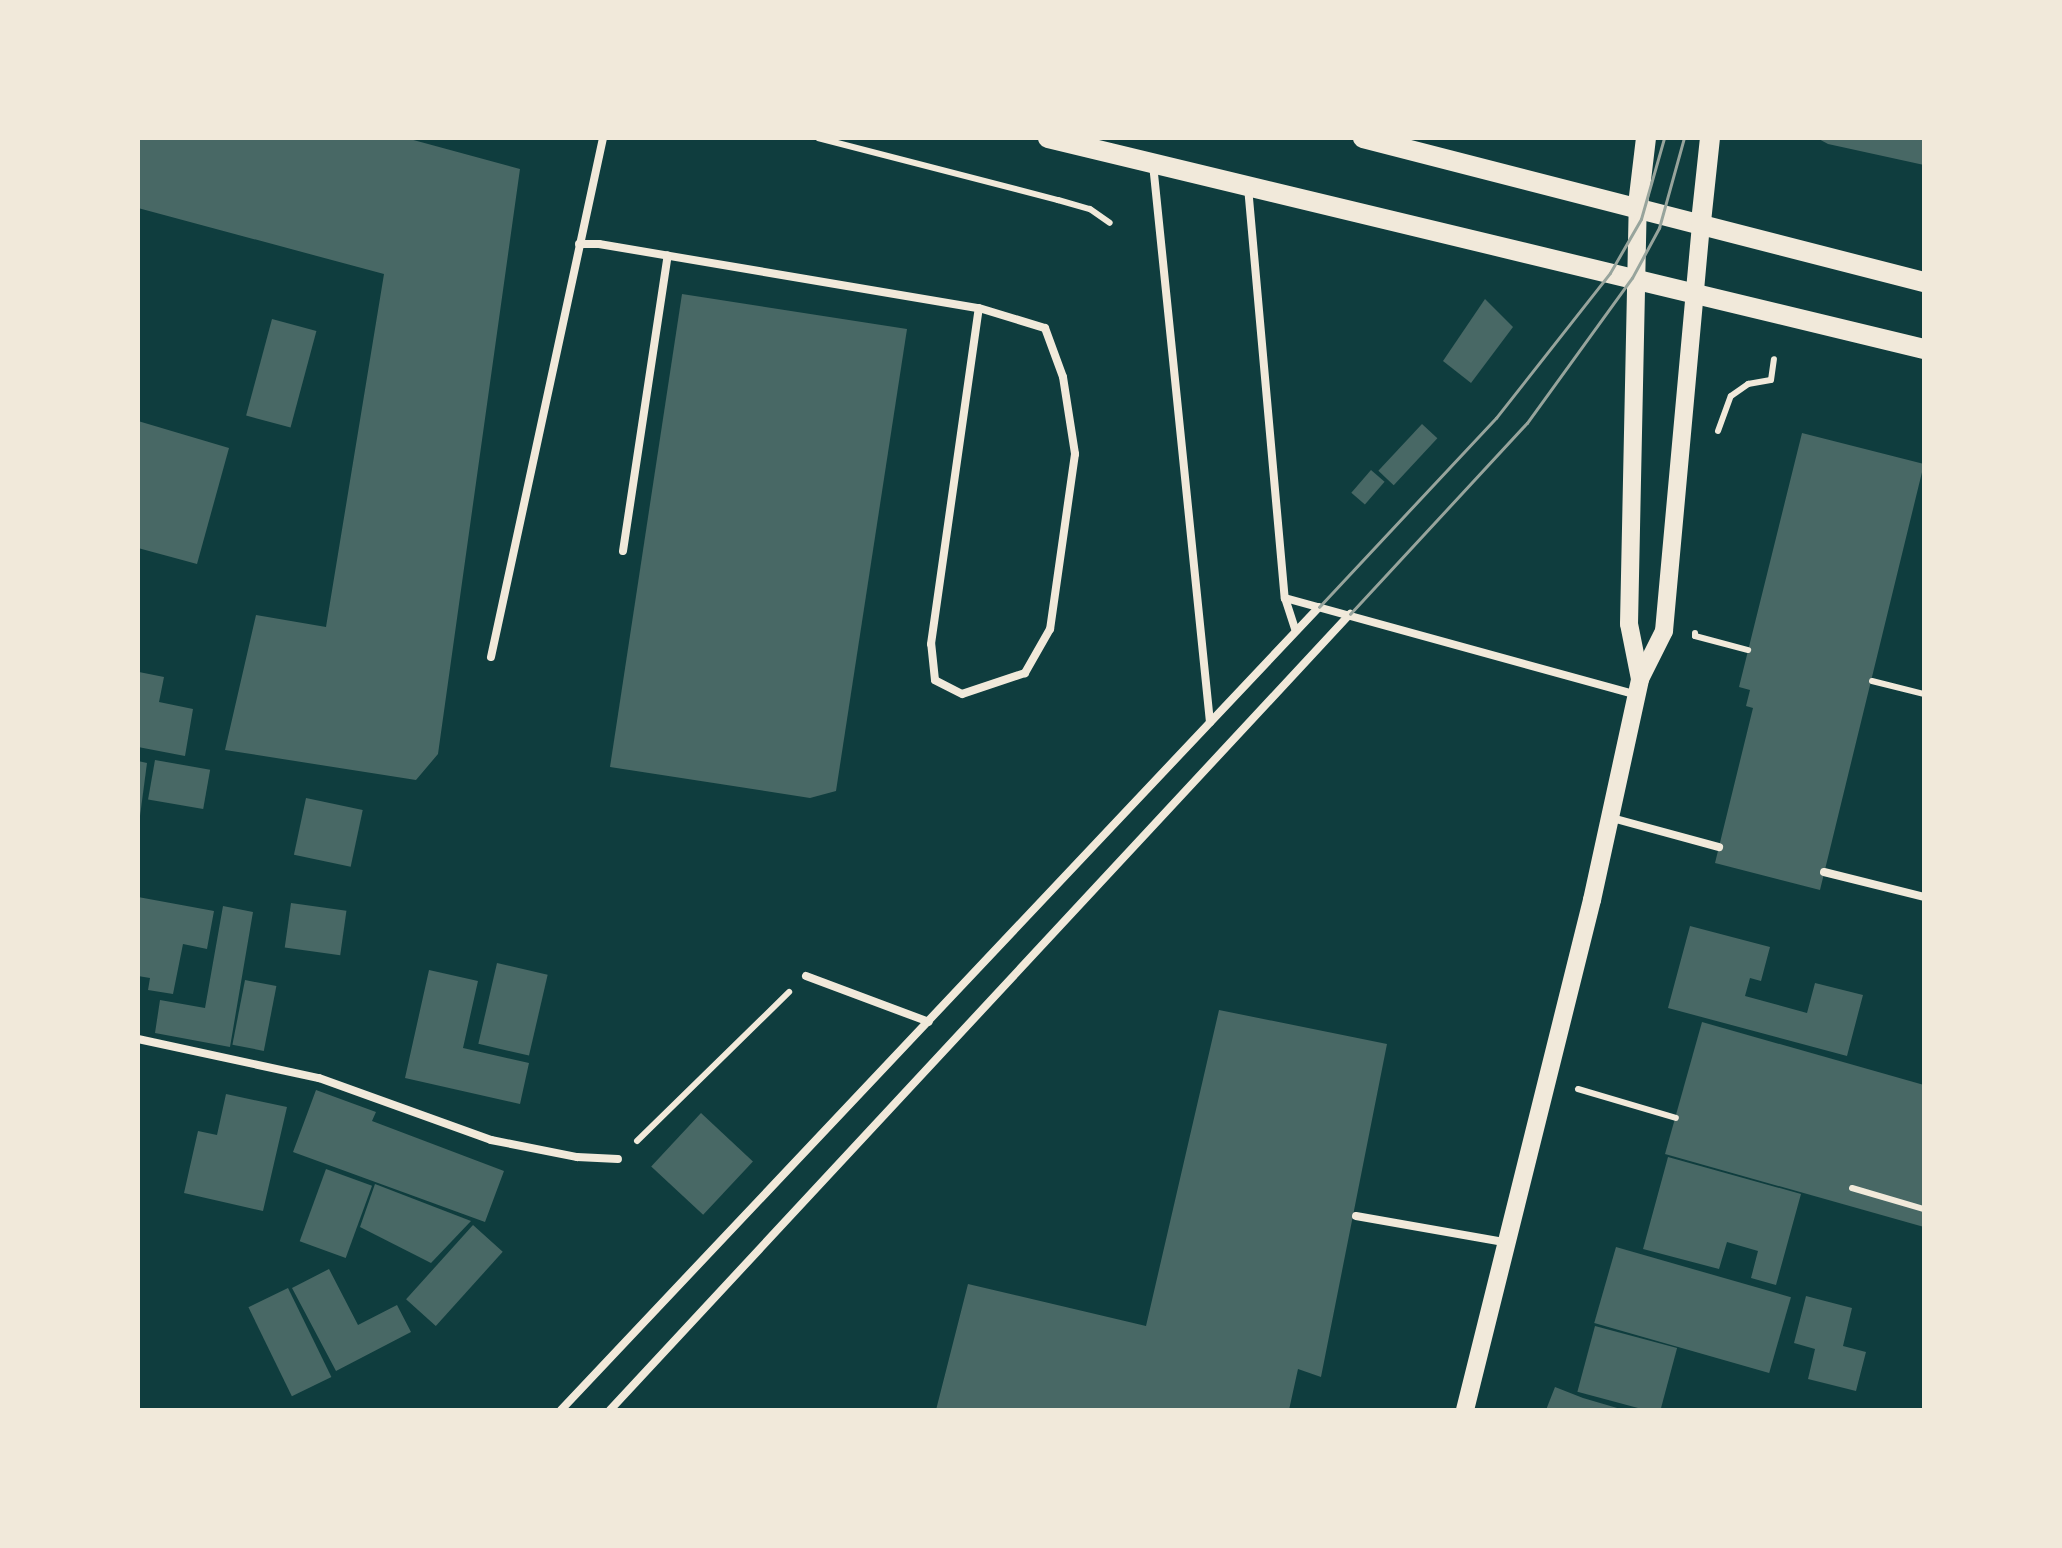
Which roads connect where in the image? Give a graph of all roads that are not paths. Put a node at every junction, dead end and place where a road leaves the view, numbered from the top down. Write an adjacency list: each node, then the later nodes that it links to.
1 (603, 138): 10 (lane)
2 (1048, 138): 6 (main road)
3 (1363, 138): 8 (main road)
4 (1646, 138): 8 (main road)
5 (1710, 138): 9 (main road)
6 (1153, 164): 7 (main road); 24 (lane)
7 (1248, 188): 12 (main road); 18 (lane)
8 (1638, 205): 9 (main road); 12 (street)
9 (1701, 222): 13 (main road); 14 (street)
10 (579, 244): 11 (lane); 22 (lane)
11 (668, 255): 15 (lane); 17 (lane)
12 (1637, 280): 14 (main road); 23 (street)
13 (1924, 282)
14 (1694, 294): 16 (main road); 23 (street)
15 (979, 308): 15 (lane)
16 (1924, 349)
17 (624, 551)
18 (1285, 598): 19 (lane); 21 (lane)
19 (1320, 607): 20 (lane); 21 (lane)
20 (1350, 614): 23 (lane); 36 (lane)
21 (1296, 630): 24 (lane)
22 (490, 657)
23 (1638, 687): 25 (street)
24 (1210, 722): 30 (lane)
25 (1611, 818): 26 (lane); 34 (street)
26 (1719, 846)
27 (1824, 872): 28 (lane)
28 (1924, 897)
29 (806, 976): 30 (lane)
30 (929, 1022): 35 (lane)
31 (138, 1039): 32 (lane)
32 (618, 1159)
33 (1356, 1216): 34 (lane)
34 (1508, 1243): 37 (street)
35 (562, 1410)
36 (610, 1410)
37 (1465, 1410)

